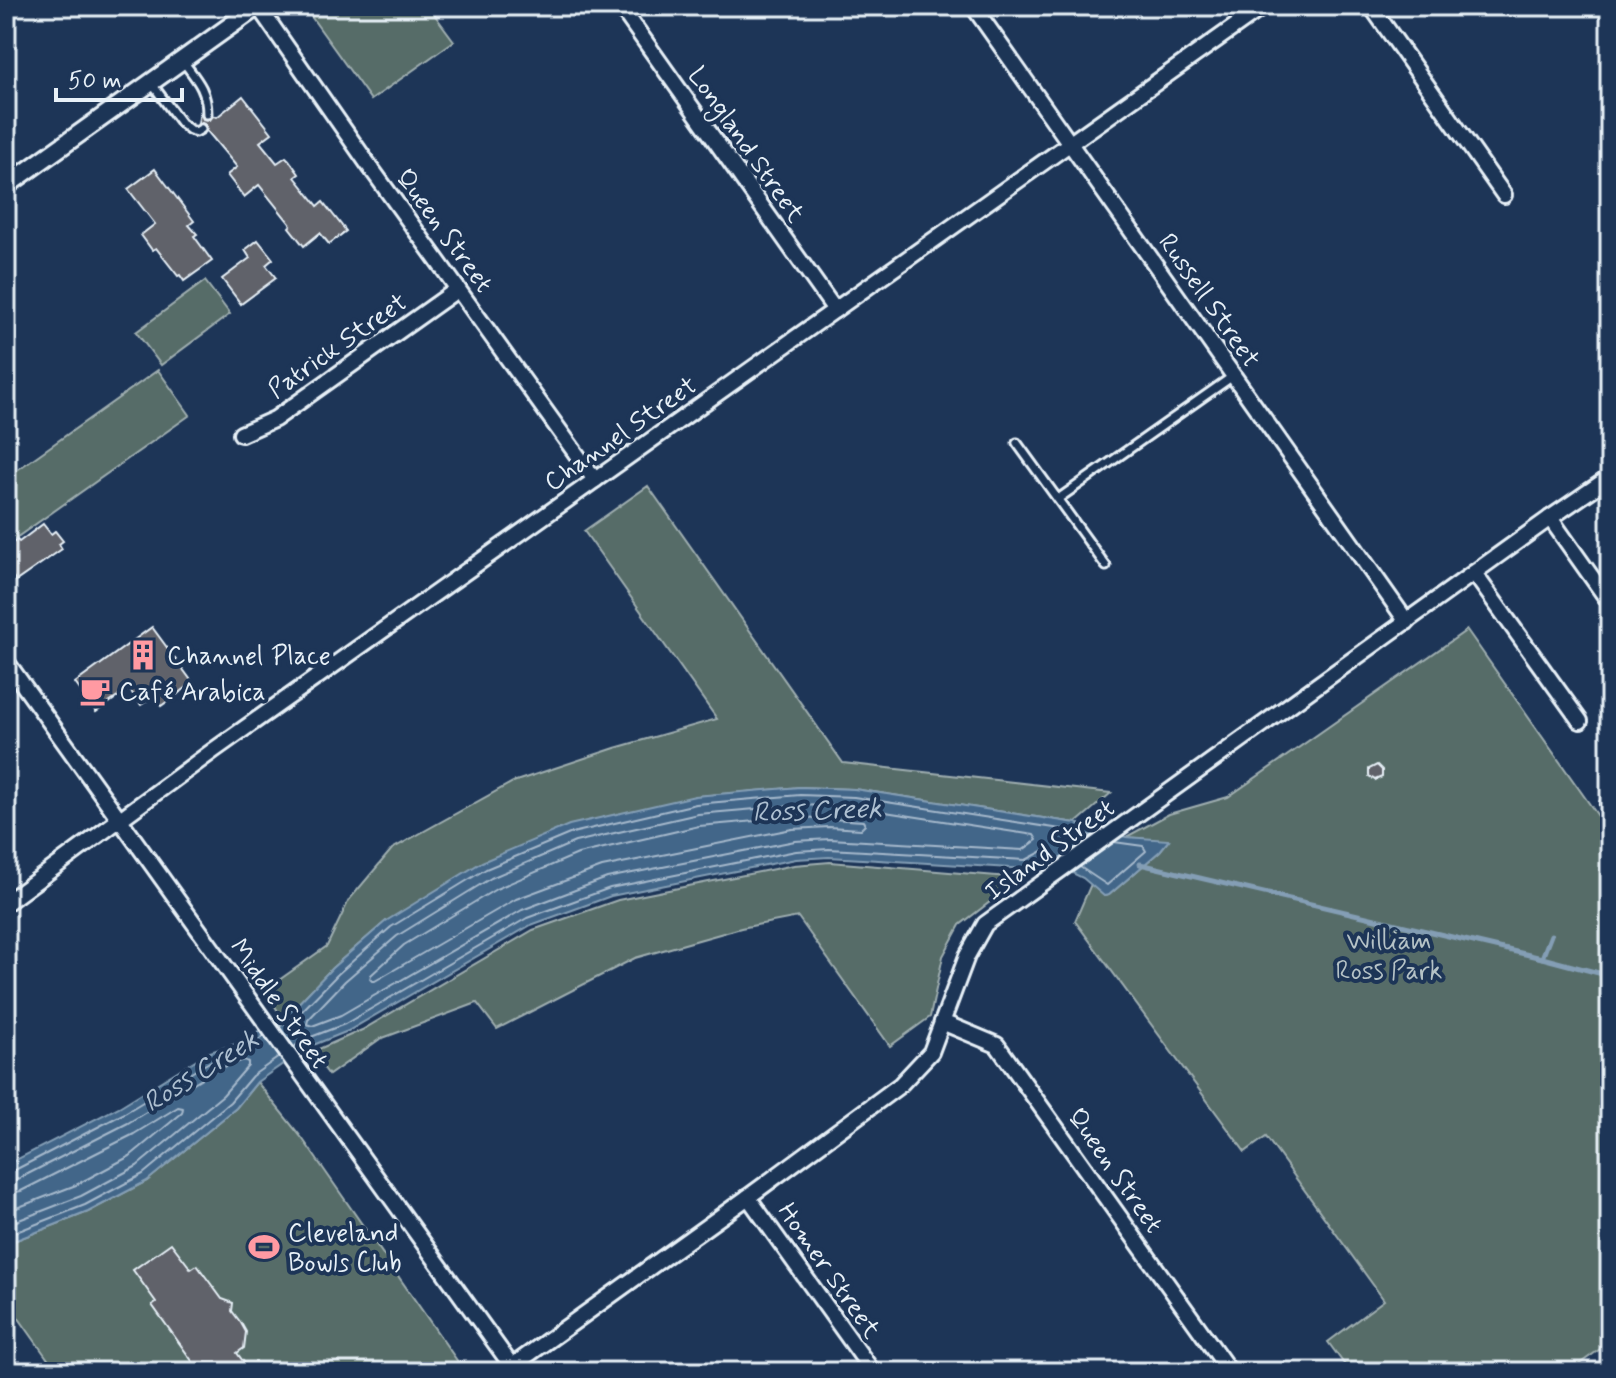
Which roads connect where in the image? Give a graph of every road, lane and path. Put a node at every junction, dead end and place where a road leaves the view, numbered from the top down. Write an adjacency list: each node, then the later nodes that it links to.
1 (258, 6): 6 (street); 13 (street, Queen Street)
2 (620, 6): 14 (street, Longland Street)
3 (973, 6): 10 (street, Russell Street)
4 (1264, 6): 10 (street, Channel Street)
5 (1371, 6): 12 (street)
6 (182, 60): 7 (street); 8 (lane)
7 (151, 82): 9 (lane); 11 (street)
8 (207, 114)
9 (201, 129)
10 (1070, 143): 14 (street, Channel Street); 15 (street, Russell Street)
11 (6, 186)
12 (1504, 195)
13 (458, 289): 16 (street, Patrick Street); 19 (street, Queen Street)
14 (835, 310): 19 (street, Channel Street)
15 (1233, 376): 20 (lane); 25 (street, Russell Street)
16 (241, 434)
17 (1017, 443): 20 (lane)
18 (1610, 477): 21 (street, Island Street)
19 (595, 480): 28 (street, Channel Street)
20 (1058, 499): 22 (lane)
21 (1550, 518): 23 (street, Island Street); 24 (street)
22 (1106, 566)
23 (1474, 573): 25 (street, Island Street); 27 (street)
24 (1610, 603)
25 (1407, 622): 30 (street, Island Street)
26 (6, 661): 28 (street, Middle Street)
27 (1580, 721)
28 (121, 820): 29 (street, Channel Street); 32 (street, Middle Street)
29 (6, 903)
30 (942, 1022): 31 (street, Island Street); 34 (street, Queen Street)
31 (748, 1197): 32 (street, Island Street); 33 (street, Homer Street)
32 (511, 1370)
33 (873, 1372)
34 (1230, 1372)

